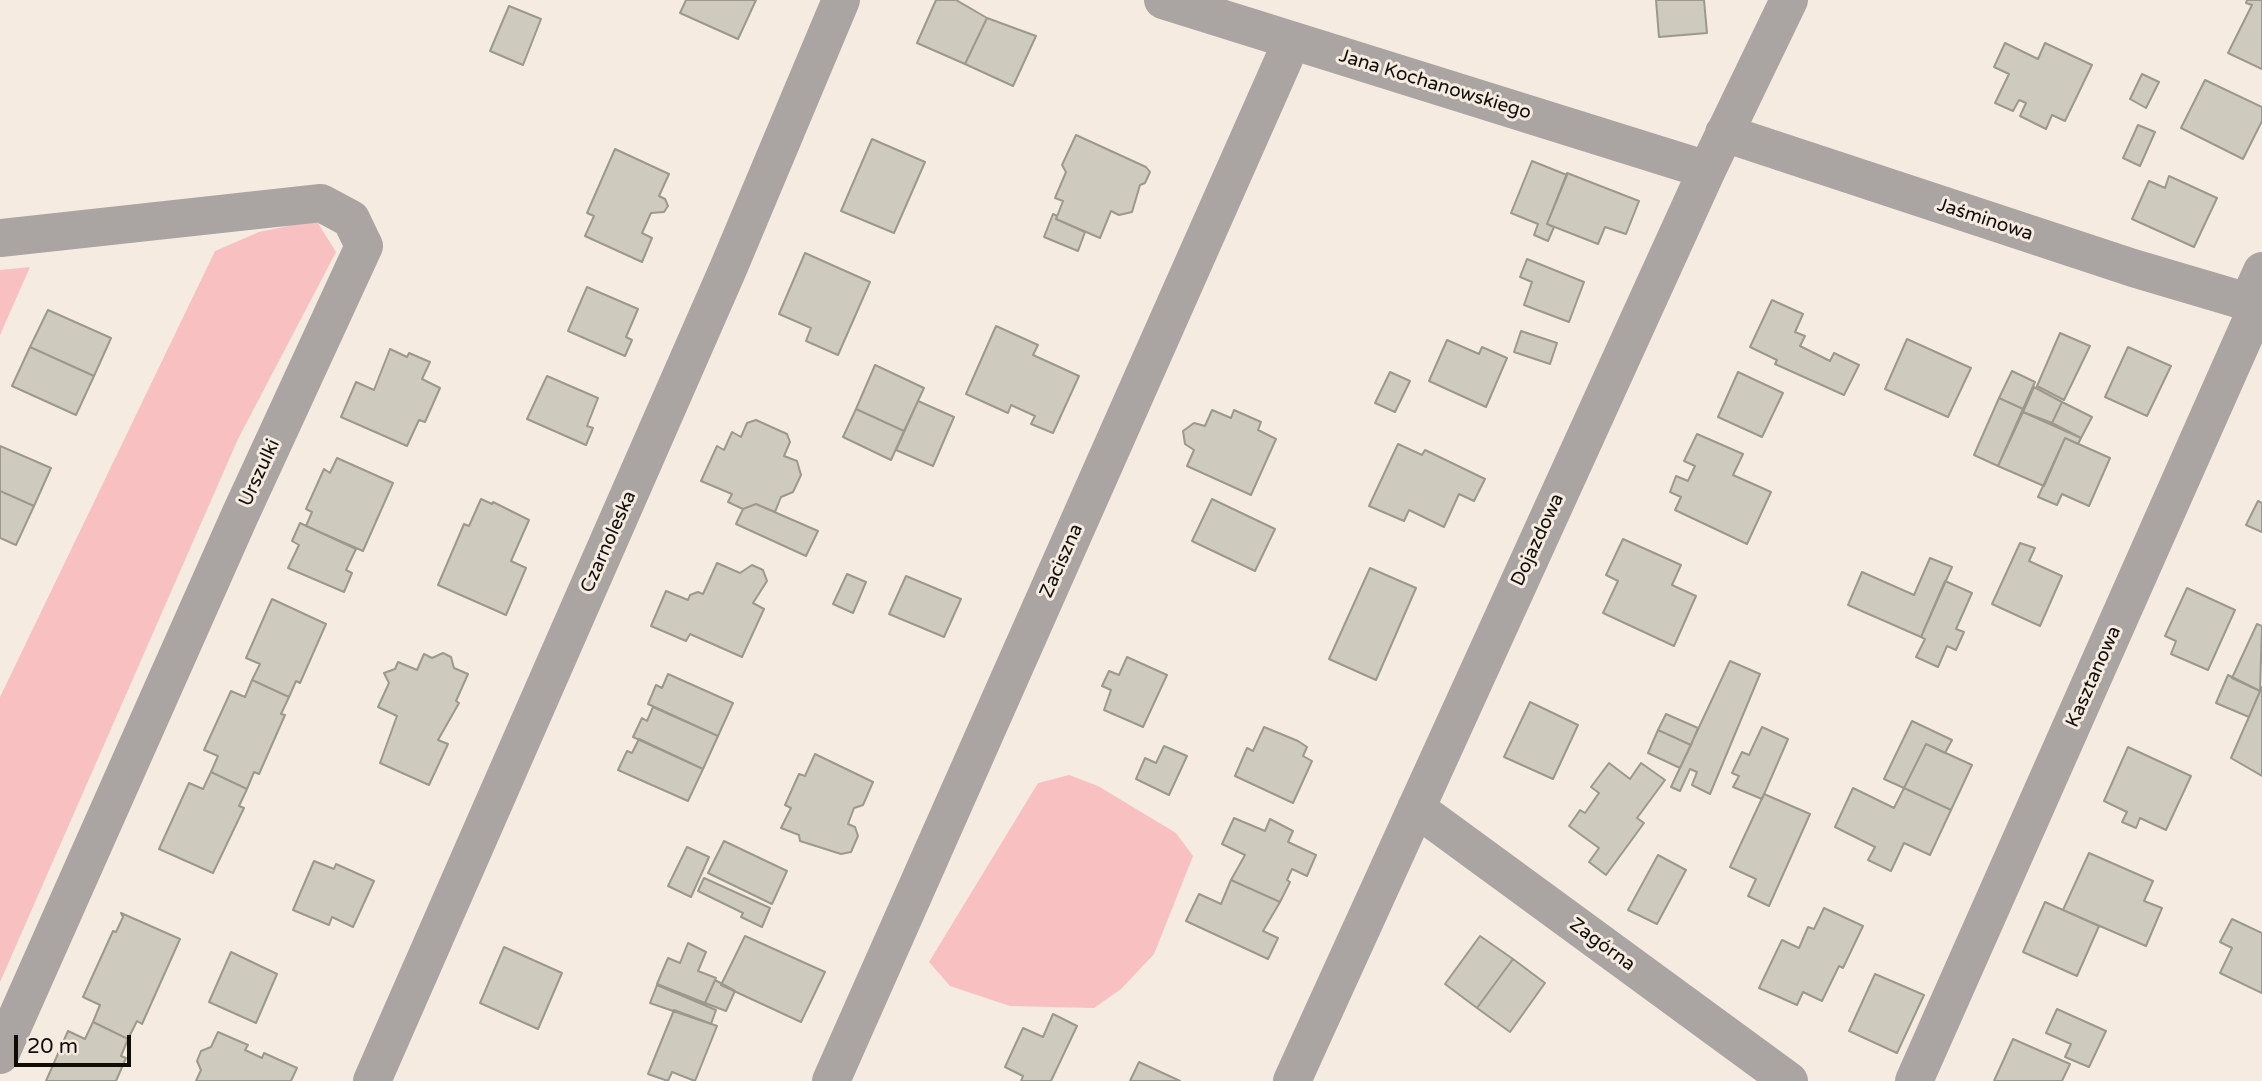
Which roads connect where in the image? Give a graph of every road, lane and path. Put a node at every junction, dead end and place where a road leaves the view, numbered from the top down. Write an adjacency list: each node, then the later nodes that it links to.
1 (841, 0): 11 (street, Czarnoleska)
2 (1163, 0): 4 (street, Jana Kochanowskiego)
3 (1788, 0): 5 (street, Dojazdowa)
4 (1272, 24): 6 (street, Jana Kochanowskiego); 12 (street, Zaciszna)
5 (1724, 133): 6 (street, Dojazdowa); 8 (street, Jaśminowa)
6 (1707, 170): 9 (street, Dojazdowa)
7 (0, 238): 10 (street, Urszulki)
8 (2256, 304): 15 (street, Kasztanowa)
9 (1416, 808): 13 (street, Dojazdowa); 14 (street, Zagórna)
10 (0, 1055)
11 (372, 1081)
12 (831, 1081)
13 (1292, 1081)
14 (1789, 1081)
15 (1914, 1081)

